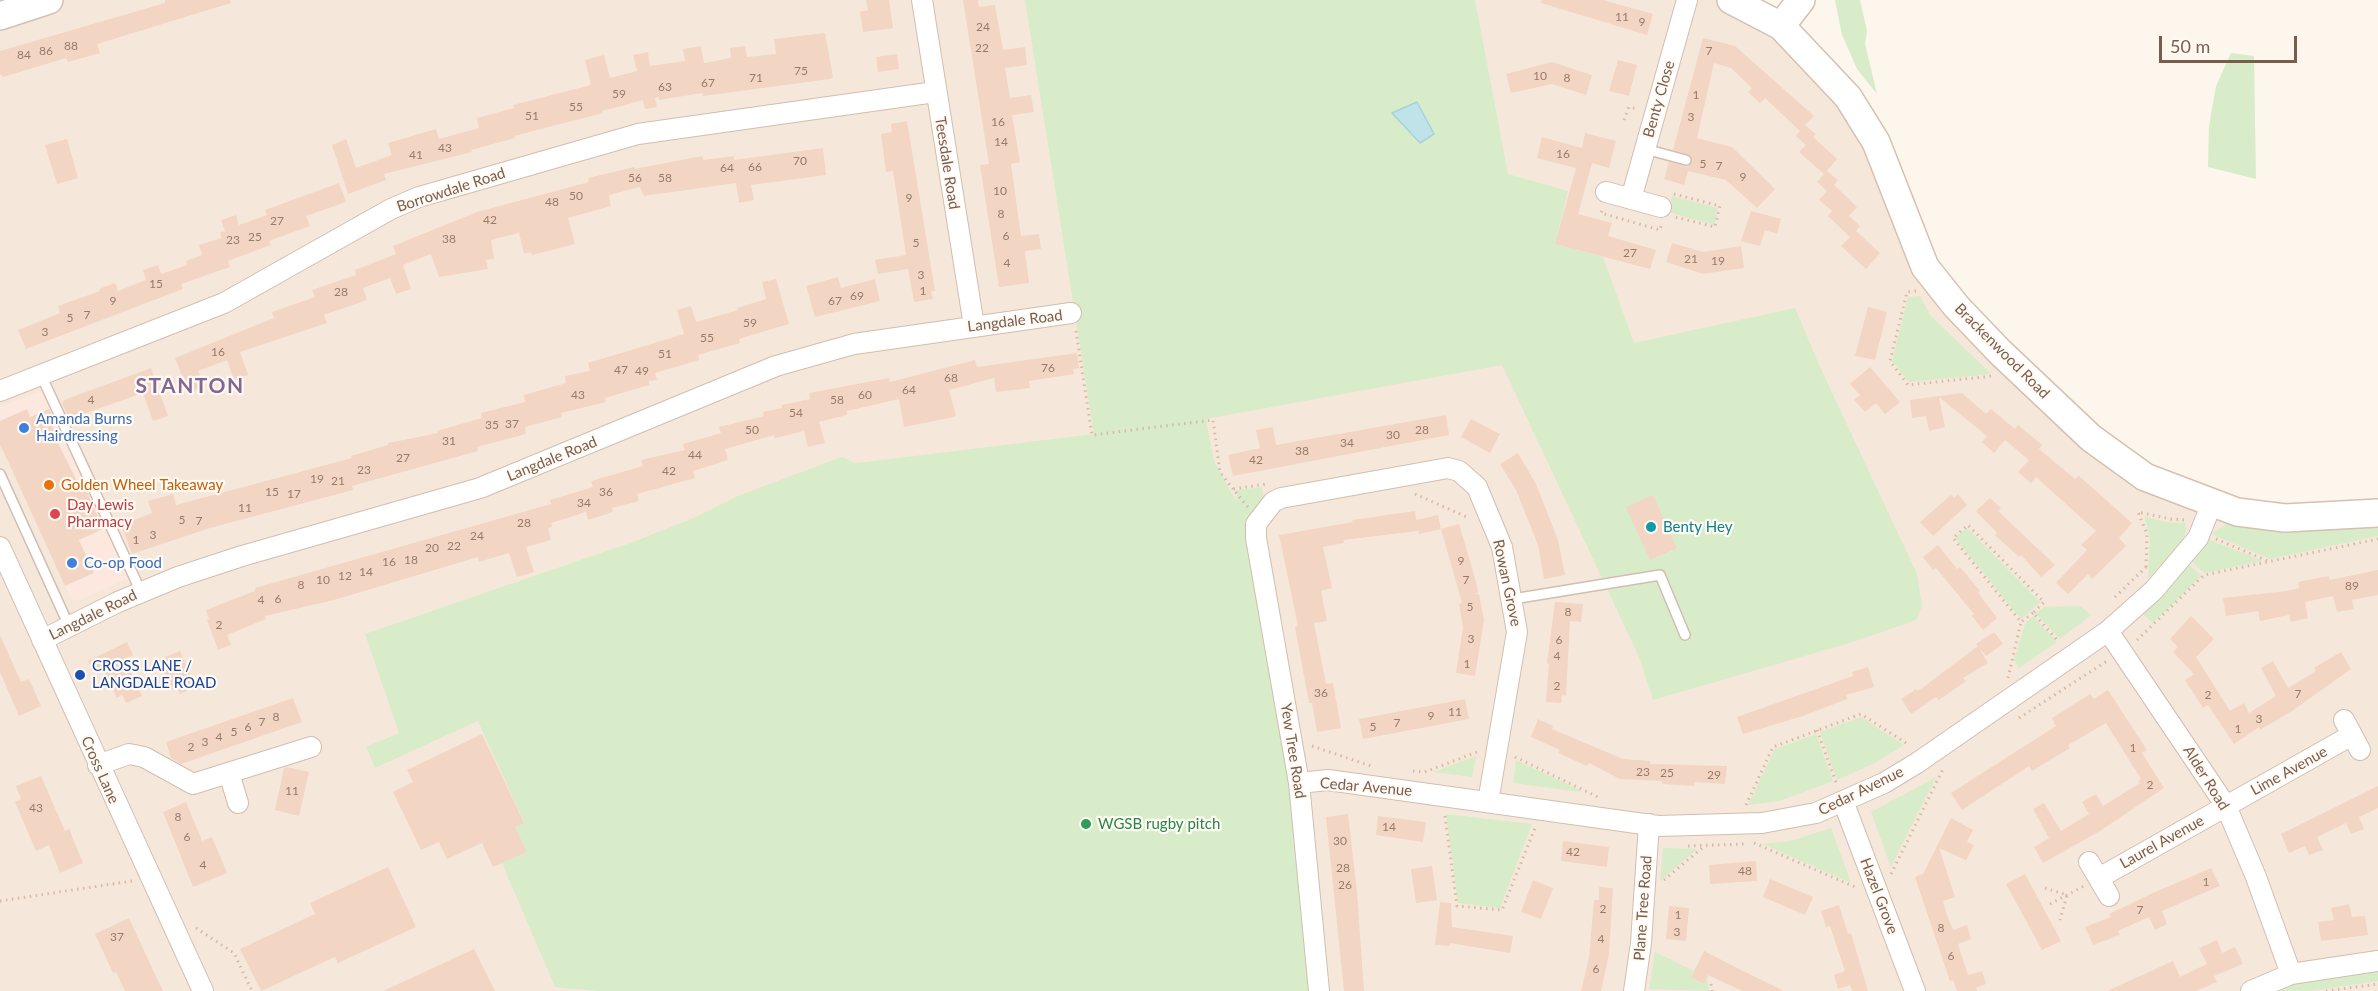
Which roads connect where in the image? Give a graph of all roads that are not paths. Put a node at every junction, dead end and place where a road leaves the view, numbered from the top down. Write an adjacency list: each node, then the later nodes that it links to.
1 (49, 0): 6 (street)
2 (921, 0): 8 (street, Teesdale Road)
3 (1687, 0): 9 (street, Benty Close)
4 (1731, 0): 7 (street, Brackenwood Road)
5 (1801, 0): 7 (street)
6 (0, 16)
7 (1781, 26): 19 (street, Brackenwood Road)
8 (935, 92): 15 (street, Teesdale Road); 16 (street, Borrowdale Road)
9 (1645, 149): 10 (lane); 12 (street, Benty Close)
10 (1686, 160)
11 (1606, 192): 12 (street)
12 (1631, 199): 13 (street)
13 (1665, 205)
14 (1071, 313): 15 (street, Langdale Road)
15 (974, 326): 23 (street, Langdale Road)
16 (41, 375): 17 (street, Borrowdale Road); 23 (lane)
17 (0, 391)
18 (0, 474): 25 (lane)
19 (2212, 503): 20 (street, Brackenwood Road); 26 (street, Cedar Avenue)
20 (2378, 513)
21 (1260, 517): 24 (street, Rowan Grove); 33 (street, Yew Tree Road)
22 (0, 547): 28 (street, Cross Lane)
23 (141, 592): 25 (street, Langdale Road)
24 (1513, 599): 27 (lane); 35 (street, Rowan Grove)
25 (69, 626): 28 (street, Langdale Road)
26 (2108, 631): 34 (street, Cedar Avenue); 37 (street, Alder Road)
27 (1686, 635)
28 (42, 640): 31 (street, Cross Lane)
29 (2352, 735): 37 (street, Lime Avenue)
30 (311, 747): 32 (street)
31 (98, 765): 32 (street); 42 (street, Cross Lane)
32 (229, 773): 36 (street)
33 (1299, 783): 35 (street, Cedar Avenue); 43 (street, Yew Tree Road)
34 (1840, 792): 38 (street, Cedar Avenue); 45 (street, Hazel Grove)
35 (1488, 802): 38 (street, Cedar Avenue)
36 (238, 803)
37 (2226, 806): 39 (street, Laurel Avenue); 41 (street, Alder Road)
38 (1649, 824): 44 (street, Plane Tree Road)
39 (2109, 896)
40 (2378, 961): 41 (street)
41 (2291, 974): 46 (street)
42 (202, 991)
43 (1319, 991)
44 (1634, 991)
45 (1915, 991)
46 (2251, 991)

